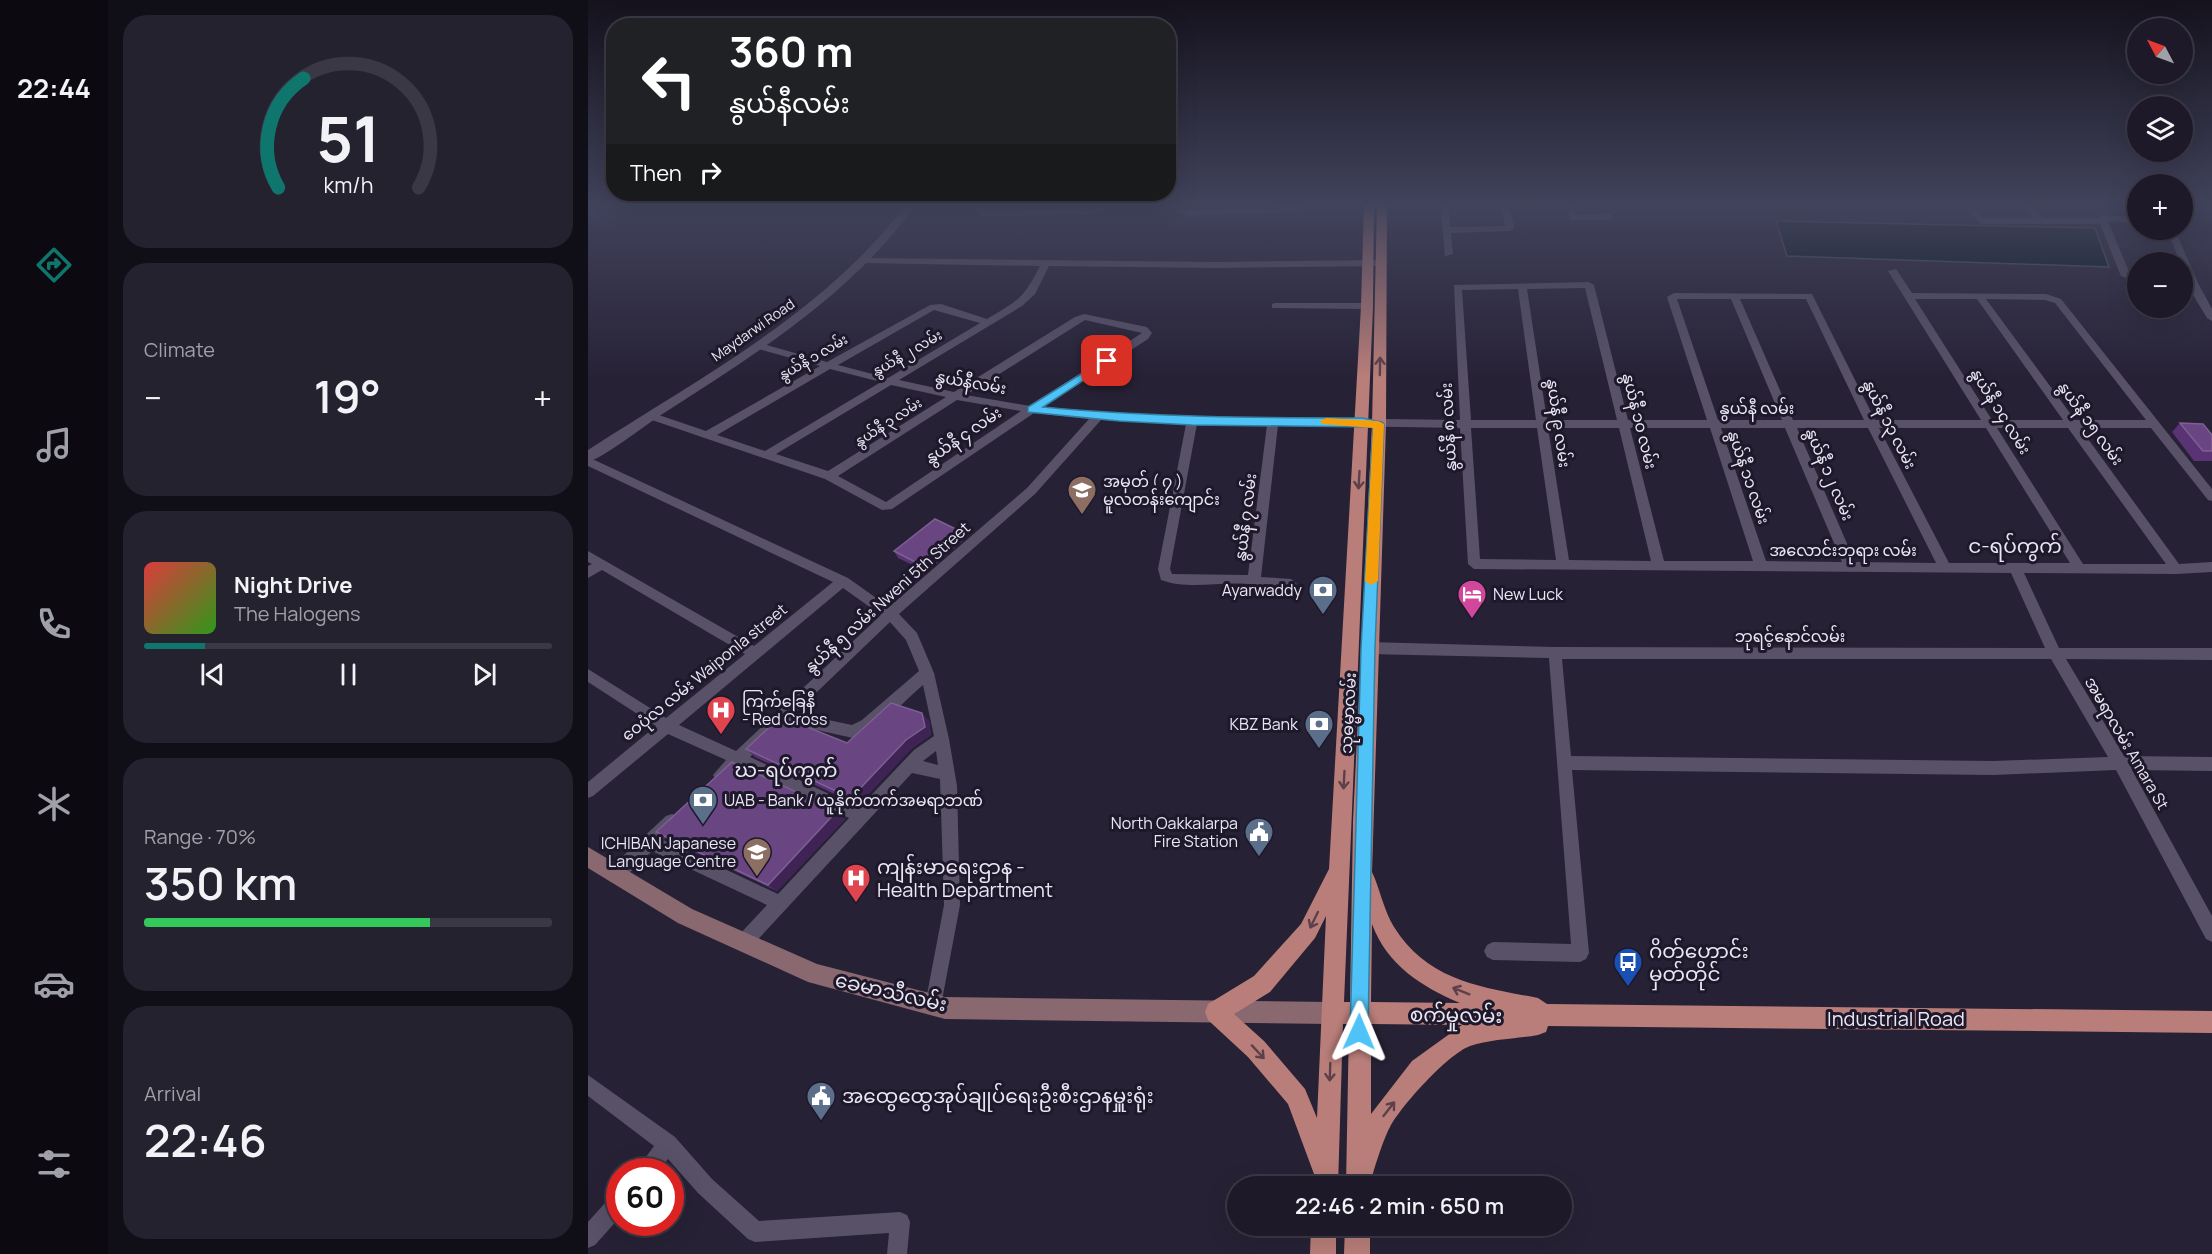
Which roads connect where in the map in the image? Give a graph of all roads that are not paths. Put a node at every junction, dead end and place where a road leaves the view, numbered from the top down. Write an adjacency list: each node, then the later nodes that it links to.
1 (866, 261): 18 (street, Maydarwi Road)
2 (960, 262): 3 (street)
3 (1046, 262): 5 (street); 17 (street, နွယ်နီ ၂ လမ်း)
4 (2120, 262): 7 (street)
5 (1376, 263): 14 (main road, သုဓမ္မာလမ်း); 27 (main road, သုဓမ္မာလမ်း, one-way to 5)
6 (1893, 271): 11 (street, နွယ်နီ ၁၄ လမ်း)
7 (2127, 276)
8 (1522, 286): 28 (street, နွယ်နီ ၈ လမ်း); 30 (street, နွယ်နီ ၉ လမ်း); 31 (street, နွယ်နီ ၁၀ လမ်း)
9 (2193, 290): 16 (street)
10 (1734, 295): 29 (street, နွယ်နီ ၁၃ လမ်း); 32 (street, နွယ်နီ ၁၁ လမ်း); 35 (street, နွယ်နီ ၁၂ လမ်း)
11 (1909, 296): 12 (street); 33 (street, နွယ်နီ ၁၄ လမ်း)
12 (1979, 296): 34 (street); 36 (street, နွယ်နီ ၁၅ လမ်း)
13 (1275, 306): 14 (street)
14 (1367, 306): 27 (main road, သုဓမ္မာလမ်း)
15 (1084, 317): 21 (street, နွယ်နီ ၃ လမ်း); 22 (street, နွယ်နီ ၄ လမ်း)
16 (2212, 318)
17 (990, 323): 19 (street, နွယ်နီ ၁ လမ်း); 20 (street, နွယ်နီ ၂ လမ်း)
18 (759, 346): 19 (street, နွယ်နီလမ်း); 24 (street, Maydarwi Road)
19 (828, 365): 20 (street, နွယ်နီလမ်း); 37 (street, နွယ်နီ ၁ လမ်း)
20 (888, 382): 21 (street, နွယ်နီလမ်း); 38 (street, နွယ်နီ ၂ လမ်း)
21 (955, 397): 22 (street, နွယ်နီလမ်း); 40 (street, နွယ်နီ ၃ လမ်း)
22 (1032, 409): 23 (street, နွယ်နီလမ်း); 40 (street, နွယ်နီ ၄ လမ်း)
23 (1099, 415): 25 (street, နွယ်နီလမ်း); 58 (street, နွယ်နီ ၅ လမ်း Nweni 5th Street)
24 (650, 416): 37 (street); 39 (street, Maydarwi Road)
25 (1192, 421): 26 (street, နွယ်နီလမ်း); 55 (street)
26 (1273, 421): 27 (street, နွယ်နီလမ်း); 55 (street, နွယ်နီ ၇ လမ်း)
27 (1370, 423): 28 (street, နွယ်နီ လမ်း); 59 (main road, သုဓမ္မာလမ်း); 81 (main road, သုဓမ္မာလမ်း, one-way to 81)
28 (1465, 423): 30 (street, နွယ်နီ လမ်း); 44 (street, နွယ်နီ ၈ လမ်း)
29 (1870, 423): 33 (street, နွယ်နီ လမ်း); 35 (street, နွယ်နီ လမ်း); 50 (street, နွယ်နီ ၁၃ လမ်း)
30 (1542, 424): 31 (street, နွယ်နီ လမ်း); 45 (street, နွယ်နီ ၉ လမ်း)
31 (1624, 424): 32 (street, နွယ်နီ လမ်း); 46 (street, နွယ်နီ ၁၀ လမ်း)
32 (1713, 424): 35 (street, နွယ်နီ လမ်း); 47 (street, နွယ်နီ ၁၁ လမ်း)
33 (1990, 424): 36 (street, နွယ်နီ လမ်း); 52 (street, နွယ်နီ ၁၄ လမ်း)
34 (2153, 424): 36 (street, နွယ်နီ လမ်း); 41 (street)
35 (1792, 425): 48 (street, နွယ်နီ ၁၂ လမ်း)
36 (2072, 425): 53 (street, နွယ်နီ ၁၅ လမ်း)
37 (708, 435): 38 (street)
38 (768, 454): 40 (street)
39 (588, 459): 56 (street)
40 (829, 476)
41 (2212, 497)
42 (588, 556): 43 (street)
43 (601, 564): 54 (street); 61 (street)
44 (1474, 564): 45 (street, အလောင်းဘုရား လမ်း)
45 (1563, 565): 46 (street, အလောင်းဘုရား လမ်း)
46 (1659, 566): 47 (street, အလောင်းဘုရား လမ်း)
47 (1761, 566): 48 (street, အလောင်းဘုရား လမ်း)
48 (1851, 567): 50 (street, အလောင်းဘုရား လမ်း)
49 (2212, 567): 53 (street, အလောင်းဘုရား လမ်း)
50 (1945, 568): 51 (street, အလောင်းဘုရား လမ်း)
51 (2015, 568): 52 (street, အလောင်းဘုရား လမ်း); 62 (street, အမရာလမ်း Amara St)
52 (2080, 569): 53 (street, အလောင်းဘုရား လမ်း)
53 (2176, 569)
54 (588, 573)
55 (1254, 580): 57 (street, နွယ်နီ ၇ လမ်း)
56 (843, 581): 58 (street); 61 (street, ဝေပုံလ လမ်း Waiponla street)
57 (1291, 584)
58 (890, 614): 64 (street); 66 (street, နွယ်နီ ၅ လမ်း Nweni 5th Street)
59 (1368, 648): 60 (street, ဘုရင့်နောင်လမ်း); 82 (main road, သုဓမ္မာလမ်း)
60 (1555, 653): 62 (street, ဘုရင့်နောင်လမ်း); 70 (street)
61 (756, 654): 67 (street, ဝေပုံလ လမ်း Waiponla street)
62 (2055, 654): 63 (street, ဘုရင့်နောင်လမ်း); 71 (street, အမရာလမ်း Amara St)
63 (2212, 654)
64 (927, 673): 66 (street); 68 (street)
65 (588, 675): 67 (street)
66 (784, 717): 69 (street, နွယ်နီ ၅ လမ်း Nweni 5th Street)
67 (668, 726): 69 (street); 76 (street, ဝေပုံလ လမ်း Waiponla street)
68 (942, 740): 73 (street); 74 (street)
69 (737, 760): 75 (street, နွယ်နီ ၅ လမ်း Nweni 5th Street); 78 (street)
70 (1564, 763): 71 (street); 87 (street)
71 (2120, 763): 72 (street); 85 (street, အမရာလမ်း Amara St)
72 (2212, 764)
73 (909, 765): 74 (street); 78 (street)
74 (947, 774): 88 (street)
75 (711, 785)
76 (588, 791)
77 (685, 809): 79 (street)
78 (861, 816): 84 (street)
79 (650, 842): 83 (street); 84 (street)
80 (588, 856): 83 (main road, ခေမာသီလမ်း)
81 (1340, 867): 89 (main road, one-way to 89); 90 (main road, သုဓမ္မာလမ်း)
82 (1362, 869): 91 (main road, သုဓမ္မာလမ်း); 92 (main road, one-way to 82)
83 (615, 875): 86 (main road, ခေမာသီလမ်း)
84 (780, 903): 86 (street)
85 (2212, 933)
86 (744, 942): 88 (main road, ခေမာသီလမ်း)
87 (1493, 951)
88 (934, 1005): 89 (main road, ခေမာသီလမ်း)
89 (1216, 1012): 90 (main road, ခေမာသီလမ်း); 97 (main road, one-way to 97)
90 (1332, 1013): 91 (main road, စက်မှုလမ်း); 98 (main road, သုဓမ္မာလမ်း, one-way to 98)
91 (1359, 1013): 92 (main road, စက်မှုလမ်း); 99 (main road, သုဓမ္မာလမ်း)
92 (1580, 1017): 93 (main road, Industrial Road); 100 (main road, one-way to 92)
93 (2212, 1022)
94 (588, 1084): 95 (street)
95 (668, 1144): 96 (street); 105 (street)
96 (656, 1158)
97 (1324, 1176)
98 (1326, 1176)
99 (1358, 1176)
100 (1361, 1176)
101 (606, 1217): 104 (street)
102 (1324, 1236): 106 (main road)
103 (1358, 1236): 107 (main road)
104 (588, 1238)
105 (897, 1254)
106 (1323, 1254)
107 (1357, 1254)

